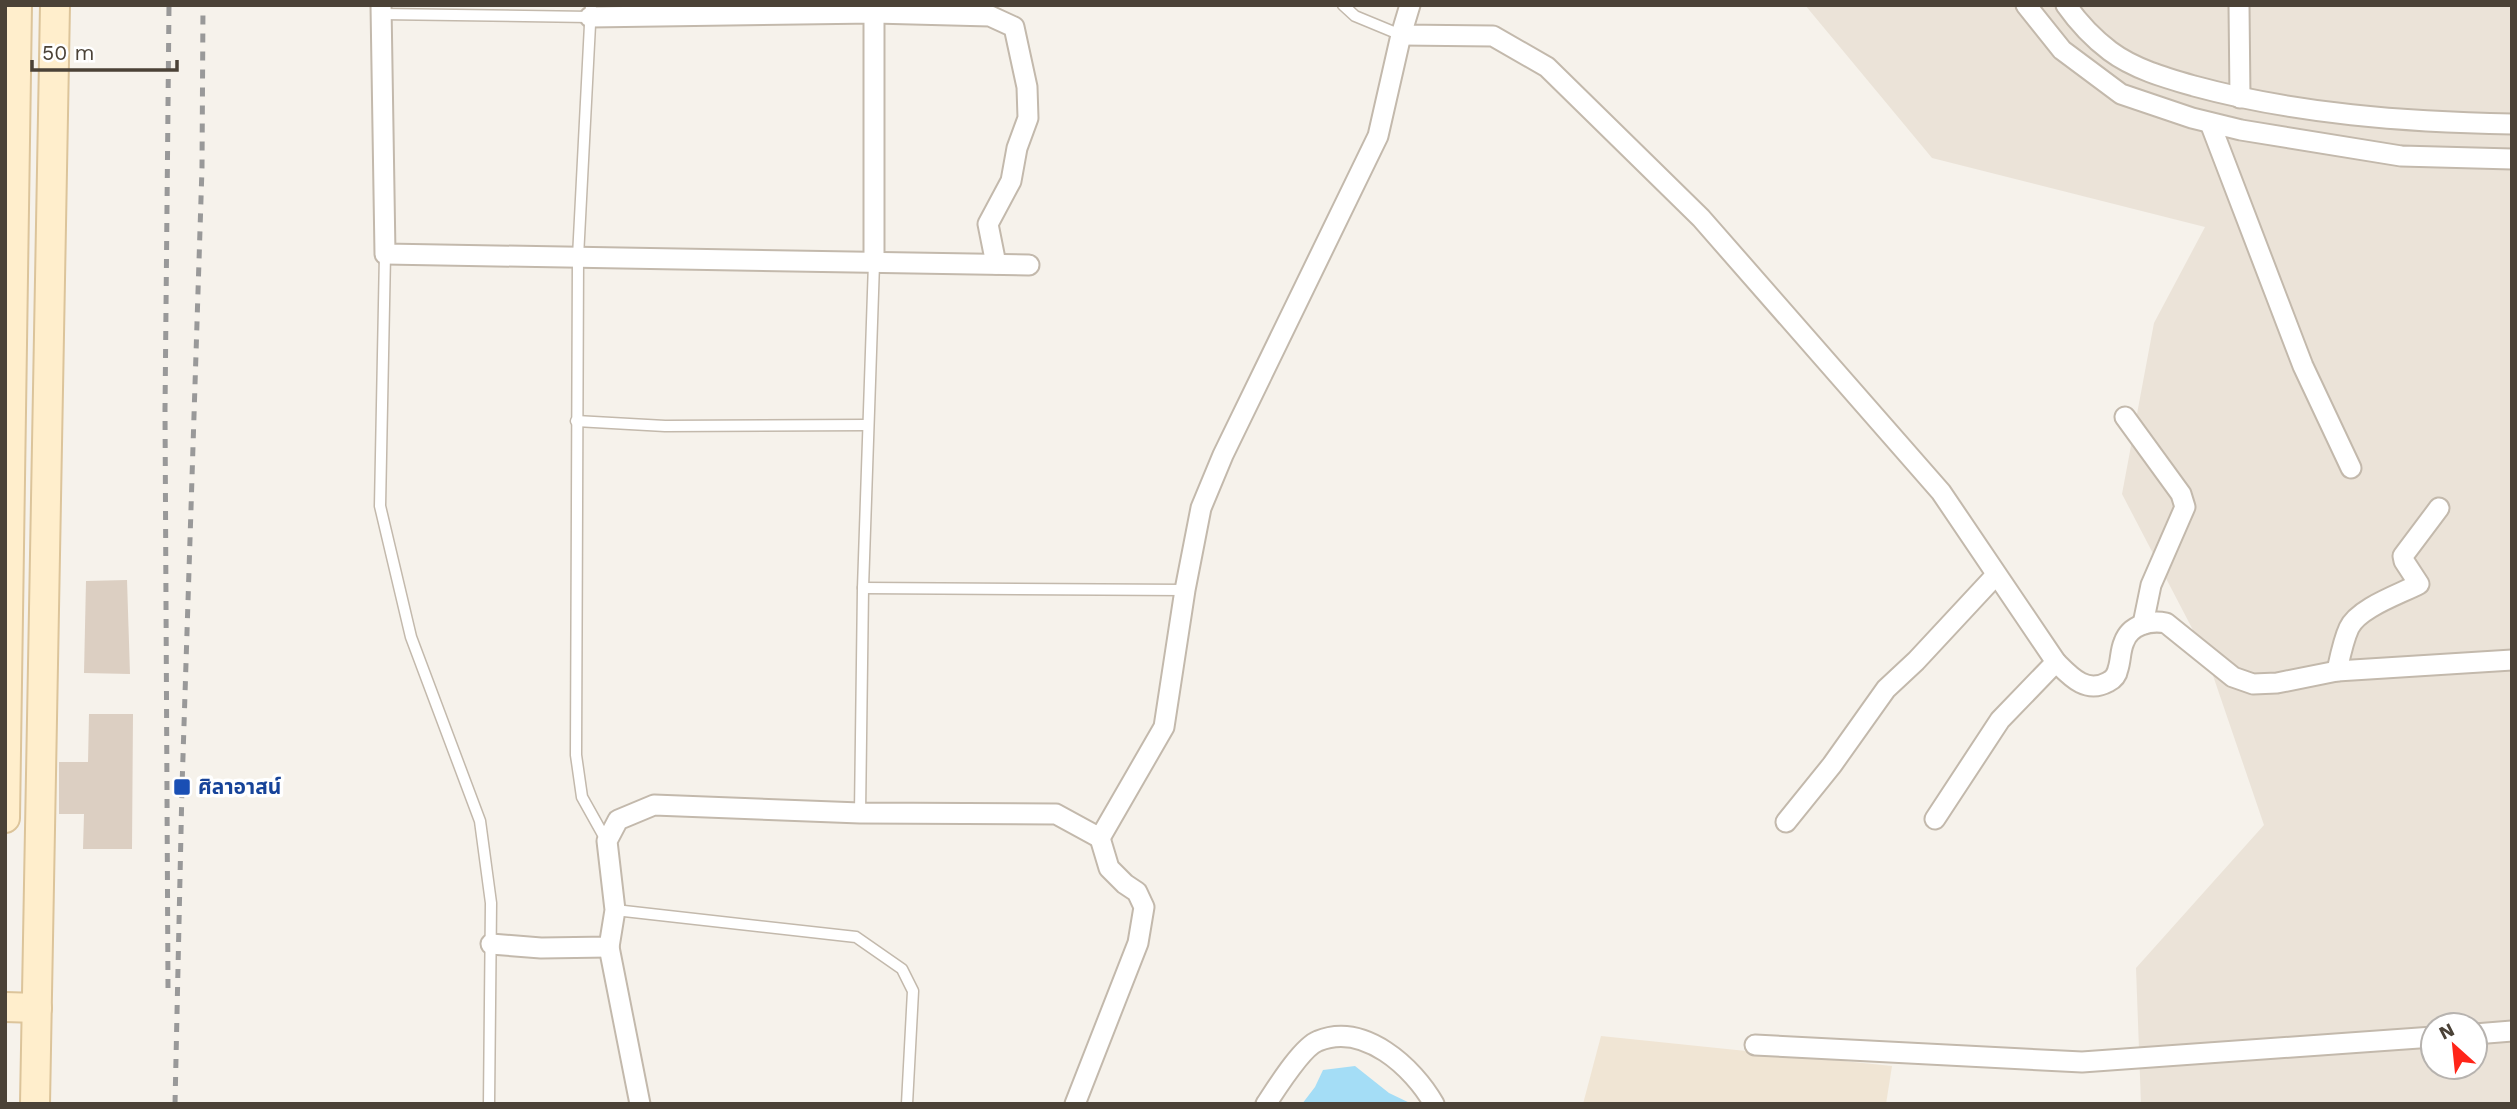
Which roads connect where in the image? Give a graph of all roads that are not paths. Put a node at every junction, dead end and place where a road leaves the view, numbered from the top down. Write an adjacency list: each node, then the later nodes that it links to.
1 (55, 5): 48 (main road)
2 (1343, 5): 11 (lane)
3 (1410, 5): 11 (street)
4 (2026, 5): 13 (street)
5 (2066, 5): 12 (street)
6 (2239, 5): 12 (street)
7 (874, 9): 9 (street); 18 (street); 19 (street)
8 (381, 10): 9 (lane); 16 (street)
9 (590, 11): 17 (lane)
10 (13, 13): 21 (main road)
11 (1401, 35): 29 (street); 31 (street)
12 (2240, 98): 14 (street)
13 (2210, 123): 15 (street); 26 (street)
14 (2512, 124)
15 (2512, 159)
16 (385, 254): 17 (street); 45 (lane)
17 (578, 257): 18 (street); 24 (lane)
18 (874, 263): 19 (street); 25 (lane)
19 (996, 264): 20 (street)
20 (1029, 265)
21 (9, 276): 22 (main road)
22 (8, 398): 28 (main road)
23 (2125, 417): 32 (street)
24 (576, 421): 25 (lane); 43 (lane)
25 (867, 425): 30 (lane)
26 (2351, 468)
27 (2439, 508): 35 (street)
28 (7, 571): 36 (main road)
29 (1996, 575): 34 (street); 41 (street)
30 (863, 588): 31 (lane); 38 (lane)
31 (1185, 590): 42 (street)
32 (2143, 624): 34 (street); 35 (street)
33 (2512, 660): 35 (street)
34 (2056, 662): 40 (street)
35 (2337, 671)
36 (6, 709): 37 (main road)
37 (6, 779): 39 (main road)
38 (860, 813): 42 (street); 43 (street)
39 (5, 818)
40 (1935, 819)
41 (1786, 822)
42 (1100, 838): 57 (street)
43 (607, 841): 44 (street)
44 (615, 910): 46 (street); 56 (lane)
45 (491, 944): 46 (street); 54 (lane)
46 (609, 947): 55 (street)
47 (5, 1007): 48 (main road)
48 (37, 1008): 53 (main road)
49 (2512, 1031): 50 (street)
50 (2489, 1033)
51 (2419, 1038): 52 (street)
52 (1755, 1045)
53 (36, 1104)
54 (489, 1104)
55 (640, 1104)
56 (907, 1104)
57 (1075, 1104)
58 (1266, 1104): 59 (street)
59 (1434, 1104)

